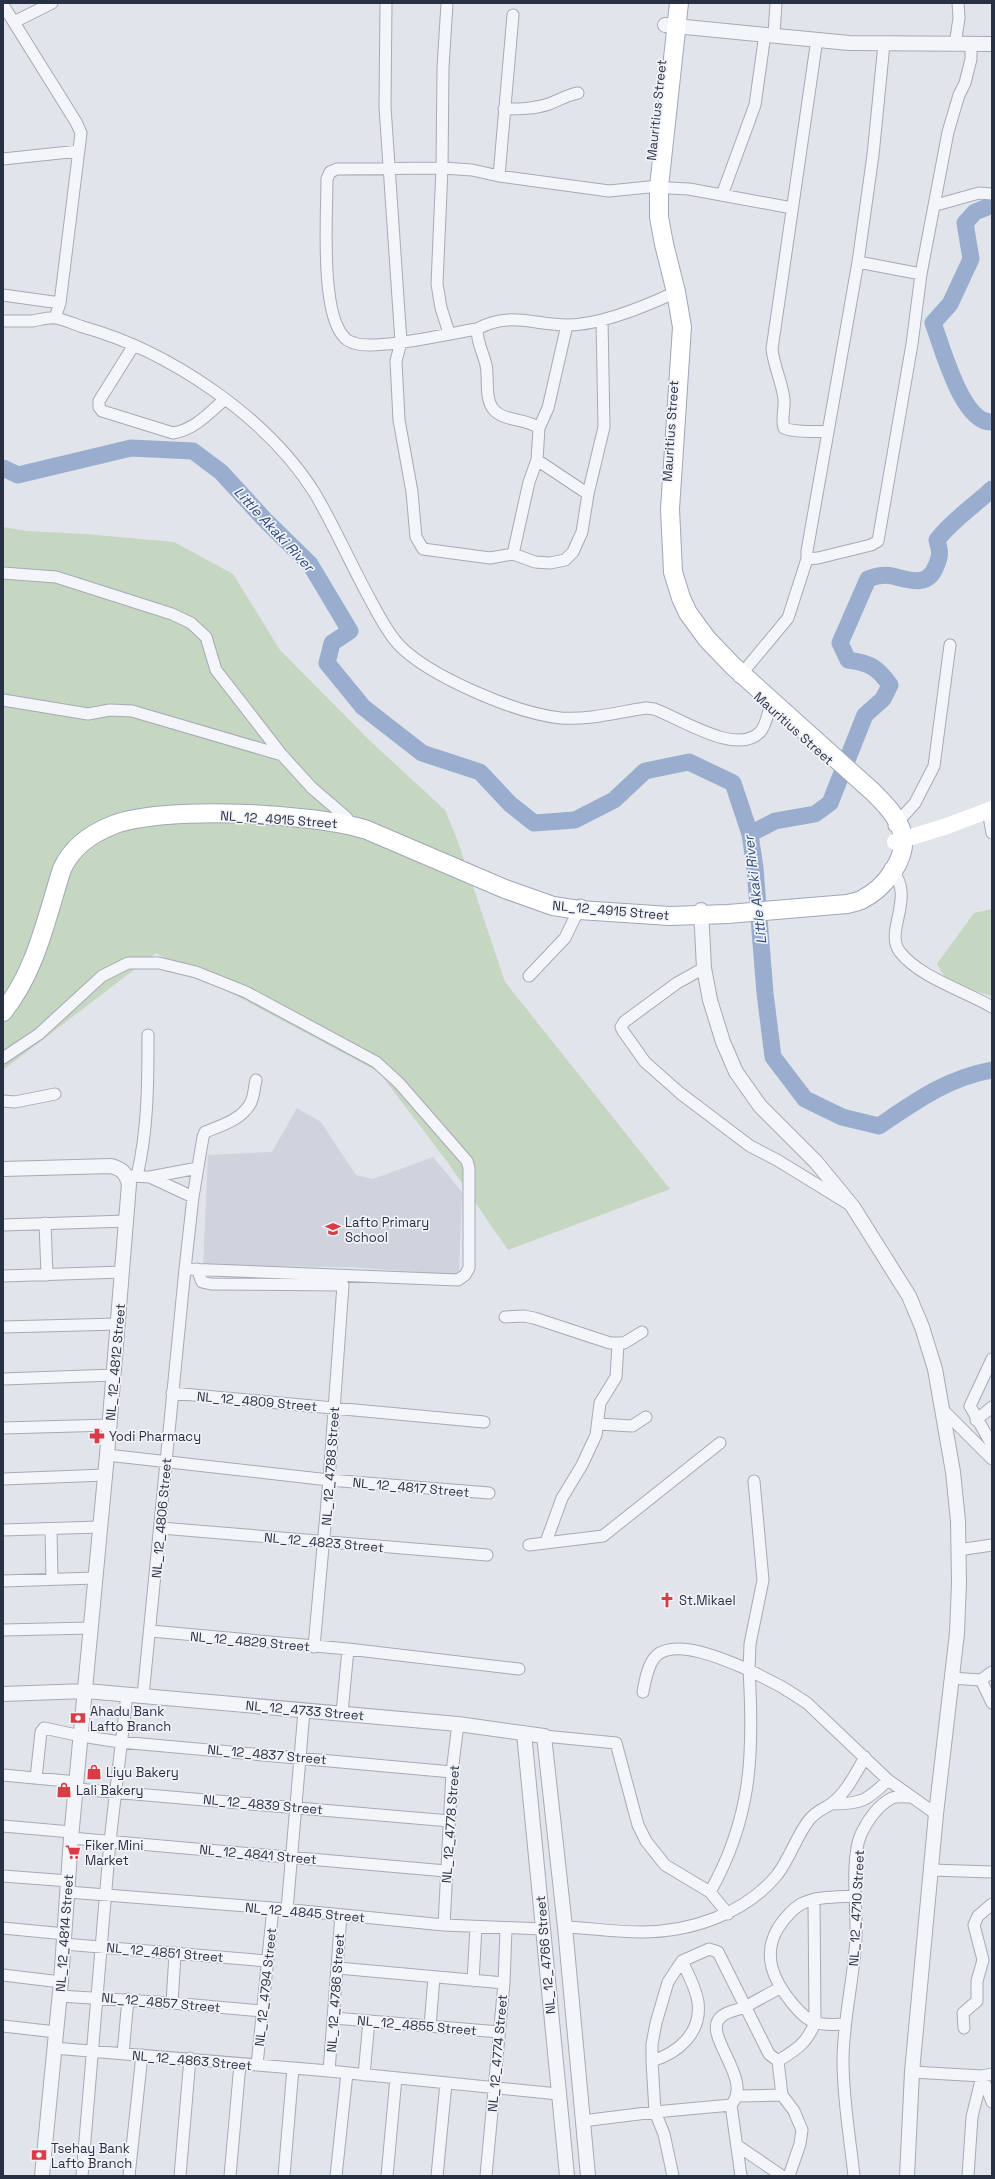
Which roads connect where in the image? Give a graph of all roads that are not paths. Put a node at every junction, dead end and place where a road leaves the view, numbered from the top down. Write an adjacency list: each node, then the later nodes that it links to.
1 (52, 3): 8 (street)
2 (386, 3): 21 (street)
3 (447, 3): 22 (street)
4 (668, 3): 10 (main road, Mauritius Street)
5 (679, 3): 10 (main road, Mauritius Street)
6 (776, 3): 11 (street)
7 (958, 3): 16 (street)
8 (7, 15): 19 (street)
9 (513, 15): 18 (street)
10 (671, 25): 11 (street); 24 (main road, Mauritius Street)
11 (769, 34): 12 (street); 26 (street)
12 (817, 39): 13 (street); 28 (street)
13 (884, 44): 16 (street); 29 (street)
14 (971, 44): 15 (street); 16 (street); 27 (street)
15 (992, 44)
16 (955, 45)
17 (578, 93): 18 (street)
18 (504, 109): 23 (street)
19 (79, 151): 20 (street); 33 (street)
20 (3, 159)
21 (391, 168): 22 (street); 40 (street); 40 (street)
22 (442, 168): 23 (street); 39 (street)
23 (499, 176): 24 (street)
24 (654, 187): 26 (street); 31 (main road, Mauritius Street)
25 (992, 194): 27 (street)
26 (722, 195): 28 (street)
27 (936, 205): 30 (street)
28 (792, 208): 44 (street)
29 (858, 262): 30 (street); 44 (street)
30 (921, 274): 48 (street)
31 (672, 294): 35 (street); 51 (main road, Mauritius Street)
32 (3, 295): 33 (street)
33 (60, 303): 34 (street)
34 (54, 318): 36 (street); 41 (street)
35 (602, 320): 37 (street); 46 (street)
36 (3, 321)
37 (567, 325): 38 (street); 43 (street)
38 (477, 329): 39 (street); 43 (street)
39 (449, 333): 40 (street)
40 (401, 342): 47 (street)
41 (134, 345): 42 (street); 42 (street)
42 (225, 399): 53 (street)
43 (539, 428): 45 (street)
44 (828, 431): 48 (street)
45 (537, 460): 46 (street); 47 (street)
46 (588, 494): 47 (street)
47 (513, 554)
48 (807, 559): 51 (street)
49 (3, 573): 54 (street)
50 (950, 645): 57 (street)
51 (741, 675): 53 (main road, Mauritius Street)
52 (3, 700): 54 (street)
53 (771, 704): 57 (main road, Mauritius Street)
54 (282, 755): 56 (street)
55 (990, 810): 57 (main road); 58 (street)
56 (347, 818): 60 (main road, NL_12_4915 Street); 64 (main road, NL_12_4915 Street)
57 (897, 833): 59 (main road)
58 (992, 833)
59 (891, 868): 61 (main road, NL_12_4915 Street); 65 (street)
60 (580, 907): 61 (main road, NL_12_4915 Street); 63 (street); 66 (main road, NL_12_4915 Street)
61 (701, 913): 62 (street)
62 (704, 968): 77 (street); 77 (street)
63 (528, 976)
64 (3, 1005)
65 (992, 1007)
66 (3, 1012)
67 (148, 1035): 74 (street)
68 (3, 1058): 82 (street)
69 (256, 1080): 72 (street, NL_12_4806 Street)
70 (55, 1094): 71 (street)
71 (3, 1101)
72 (198, 1168): 75 (street); 76 (street, NL_12_4806 Street)
73 (3, 1169): 74 (street)
74 (132, 1176): 75 (street); 78 (street, NL_12_4812 Street)
75 (150, 1177): 76 (street)
76 (193, 1197): 81 (street, NL_12_4806 Street)
77 (853, 1206): 97 (street)
78 (127, 1221): 79 (street); 83 (street, NL_12_4812 Street)
79 (45, 1223): 80 (street); 84 (street)
80 (3, 1225)
81 (185, 1269): 82 (street); 94 (street, NL_12_4806 Street)
82 (197, 1269): 96 (street, NL_12_4788 Street)
83 (122, 1272): 84 (street); 87 (street, NL_12_4812 Street)
84 (47, 1275): 85 (street)
85 (3, 1276)
86 (505, 1317): 90 (street)
87 (118, 1324): 88 (street); 92 (street, NL_12_4812 Street)
88 (3, 1327)
89 (642, 1332): 90 (street)
90 (618, 1344): 101 (street)
91 (992, 1359): 99 (street)
92 (114, 1375): 93 (street); 102 (street, NL_12_4812 Street)
93 (3, 1379)
94 (172, 1393): 96 (street, NL_12_4809 Street); 108 (street, NL_12_4806 Street)
95 (992, 1407): 99 (street)
96 (334, 1408): 100 (street, NL_12_4809 Street); 111 (street, NL_12_4788 Street)
97 (944, 1411): 107 (street); 122 (street)
98 (646, 1417): 101 (street)
99 (976, 1420): 105 (street)
100 (484, 1422)
101 (599, 1424): 119 (street)
102 (110, 1425): 103 (street); 106 (street, NL_12_4812 Street)
103 (3, 1428)
104 (720, 1444): 119 (street)
105 (992, 1445)
106 (107, 1455): 108 (street, NL_12_4817 Street); 109 (street, NL_12_4812 Street)
107 (992, 1459)
108 (166, 1460): 111 (street, NL_12_4817 Street); 116 (street, NL_12_4806 Street)
109 (105, 1475): 110 (street); 114 (street, NL_12_4812 Street)
110 (3, 1479)
111 (329, 1480): 113 (street, NL_12_4817 Street); 118 (street, NL_12_4788 Street)
112 (754, 1481): 133 (street)
113 (489, 1493)
114 (100, 1527): 115 (street); 124 (street, NL_12_4812 Street)
115 (51, 1528): 117 (street); 125 (street)
116 (161, 1528): 118 (street, NL_12_4823 Street); 129 (street, NL_12_4806 Street)
117 (3, 1530)
118 (324, 1542): 123 (street, NL_12_4823 Street); 130 (street, NL_12_4788 Street)
119 (546, 1542): 120 (street)
120 (529, 1545)
121 (992, 1545): 122 (street)
122 (958, 1550): 135 (street)
123 (487, 1555)
124 (95, 1578): 125 (street); 127 (street, NL_12_4812 Street)
125 (52, 1579): 126 (street)
126 (3, 1581)
127 (91, 1628): 128 (street); 137 (street, NL_12_4812 Street)
128 (3, 1630)
129 (151, 1631): 130 (street, NL_12_4829 Street); 141 (street, NL_12_4806 Street)
130 (314, 1647): 131 (street, NL_12_4829 Street)
131 (348, 1649): 132 (street, NL_12_4829 Street); 144 (street)
132 (519, 1669)
133 (749, 1670): 138 (street); 151 (street); 172 (street)
134 (992, 1672): 136 (street)
135 (951, 1678): 136 (street); 161 (street)
136 (981, 1680): 142 (street)
137 (86, 1691): 139 (street, NL_12_4733 Street); 140 (street, NL_12_4733 Street); 147 (street, NL_12_4814 Street)
138 (643, 1692)
139 (3, 1694)
140 (127, 1694): 141 (street, NL_12_4733 Street); 149 (street)
141 (143, 1696): 143 (street, NL_12_4733 Street)
142 (992, 1703)
143 (304, 1711): 144 (street, NL_12_4733 Street); 150 (street)
144 (342, 1714): 145 (street, NL_12_4733 Street)
145 (458, 1724): 146 (street, NL_12_4733 Street); 152 (street, NL_12_4778 Street)
146 (524, 1733): 148 (street, NL_12_4733 Street); 186 (street, NL_12_4766 Street)
147 (81, 1736): 149 (street, NL_12_4837 Street); 154 (street, NL_12_4837 Street); 156 (street, NL_12_4814 Street)
148 (544, 1736): 172 (street); 183 (street, NL_12_4766 Street)
149 (120, 1742): 150 (street, NL_12_4837 Street); 157 (street)
150 (300, 1757): 152 (street, NL_12_4837 Street); 160 (street)
151 (865, 1757): 155 (street); 159 (street)
152 (452, 1772): 162 (street, NL_12_4778 Street)
153 (3, 1775): 154 (street, NL_12_4839 Street)
154 (36, 1778): 156 (street, NL_12_4839 Street)
155 (888, 1780): 158 (street); 159 (street)
156 (77, 1786): 157 (street, NL_12_4839 Street); 164 (street, NL_12_4814 Street)
157 (116, 1791): 160 (street, NL_12_4839 Street); 165 (street)
158 (910, 1797): 161 (street); 174 (street, NL_12_4710 Street)
159 (831, 1804): 179 (street)
160 (296, 1808): 162 (street, NL_12_4839 Street); 166 (street)
161 (936, 1814): 167 (street)
162 (450, 1821): 168 (street, NL_12_4778 Street)
163 (3, 1826): 164 (street, NL_12_4841 Street)
164 (71, 1835): 165 (street, NL_12_4841 Street); 171 (street, NL_12_4814 Street)
165 (110, 1841): 166 (street, NL_12_4841 Street); 173 (street)
166 (291, 1856): 168 (street, NL_12_4841 Street); 178 (street)
167 (931, 1870): 169 (street); 224 (street)
168 (446, 1871): 181 (street, NL_12_4778 Street)
169 (992, 1872)
170 (3, 1876): 171 (street, NL_12_4845 Street)
171 (68, 1886): 173 (street, NL_12_4845 Street); 187 (street, NL_12_4814 Street)
172 (710, 1892): 179 (street)
173 (105, 1895): 177 (street, NL_12_4845 Street); 188 (street)
174 (855, 1896): 175 (street); 207 (street, NL_12_4710 Street)
175 (814, 1899): 197 (street); 206 (street)
176 (992, 1904): 210 (street)
177 (273, 1908): 178 (street, NL_12_4845 Street); 190 (street, NL_12_4794 Street)
178 (287, 1910): 180 (street, NL_12_4845 Street)
179 (728, 1914): 183 (street)
180 (341, 1915): 181 (street, NL_12_4845 Street); 192 (street, NL_12_4786 Street)
181 (444, 1925): 182 (street, NL_12_4845 Street)
182 (476, 1927): 185 (street, NL_12_4845 Street); 195 (street)
183 (565, 1927): 236 (street, NL_12_4766 Street)
184 (3, 1928): 187 (street, NL_12_4851 Street)
185 (506, 1929): 186 (street, NL_12_4845 Street); 196 (street, NL_12_4774 Street)
186 (542, 1929): 231 (street, NL_12_4766 Street)
187 (64, 1939): 188 (street, NL_12_4851 Street); 198 (street, NL_12_4814 Street)
188 (101, 1946): 189 (street, NL_12_4851 Street); 199 (street)
189 (175, 1954): 190 (street, NL_12_4851 Street); 201 (street)
190 (267, 1961): 203 (street, NL_12_4794 Street)
191 (682, 1961): 202 (street); 218 (street); 218 (street)
192 (338, 1968): 194 (street); 204 (street, NL_12_4786 Street)
193 (3, 1975): 198 (street, NL_12_4857 Street)
194 (434, 1977): 195 (street); 209 (street)
195 (473, 1980): 196 (street)
196 (504, 1983): 212 (street, NL_12_4774 Street)
197 (780, 1988): 202 (street); 206 (street)
198 (60, 1989): 199 (street, NL_12_4857 Street); 211 (street, NL_12_4814 Street)
199 (97, 1997): 200 (street, NL_12_4857 Street); 214 (street)
200 (128, 1999): 201 (street, NL_12_4857 Street); 215 (street)
201 (172, 2003): 203 (street, NL_12_4857 Street)
202 (745, 2006): 219 (street); 233 (street)
203 (262, 2011): 221 (street, NL_12_4794 Street)
204 (334, 2018): 205 (street, NL_12_4855 Street); 223 (street, NL_12_4786 Street)
205 (369, 2021): 209 (street, NL_12_4855 Street); 226 (street)
206 (815, 2023): 207 (street); 219 (street)
207 (845, 2024): 255 (street, NL_12_4710 Street)
208 (3, 2026): 211 (street)
209 (430, 2026): 212 (street, NL_12_4855 Street)
210 (964, 2028)
211 (56, 2032): 213 (street, NL_12_4814 Street)
212 (499, 2032): 230 (street, NL_12_4774 Street)
213 (54, 2048): 214 (street, NL_12_4863 Street); 240 (street, NL_12_4814 Street)
214 (91, 2051): 215 (street, NL_12_4863 Street); 241 (street)
215 (123, 2054): 216 (street, NL_12_4863 Street)
216 (142, 2055): 217 (street, NL_12_4863 Street); 242 (street)
217 (190, 2058): 220 (street, NL_12_4863 Street); 243 (street)
218 (652, 2061): 235 (street)
219 (778, 2062): 232 (street)
220 (240, 2064): 221 (street, NL_12_4863 Street); 244 (street)
221 (257, 2065): 222 (street, NL_12_4863 Street)
222 (293, 2068): 223 (street, NL_12_4863 Street); 245 (street)
223 (329, 2071): 225 (street, NL_12_4863 Street)
224 (912, 2072): 227 (street); 256 (street)
225 (347, 2073): 226 (street); 246 (street)
226 (364, 2075): 228 (street)
227 (987, 2075): 234 (street); 257 (street)
228 (396, 2078): 229 (street); 247 (street)
229 (446, 2083): 230 (street); 248 (street)
230 (495, 2087): 231 (street); 249 (street, NL_12_4774 Street)
231 (558, 2094): 250 (street, NL_12_4766 Street)
232 (782, 2095): 233 (street); 254 (street)
233 (734, 2101): 235 (street); 237 (street)
234 (992, 2102)
235 (655, 2112): 236 (street); 252 (street)
236 (582, 2122): 251 (street, NL_12_4766 Street)
237 (738, 2146): 238 (street); 239 (street)
238 (759, 2162): 239 (street); 253 (street)
239 (742, 2174)
240 (42, 2176)
241 (82, 2176)
242 (129, 2176)
243 (180, 2176)
244 (230, 2176)
245 (284, 2176)
246 (336, 2176)
247 (387, 2176)
248 (437, 2176)
249 (486, 2176)
250 (567, 2176)
251 (588, 2176)
252 (673, 2176)
253 (782, 2176)
254 (789, 2176)
255 (854, 2176)
256 (907, 2176)
257 (968, 2176)

